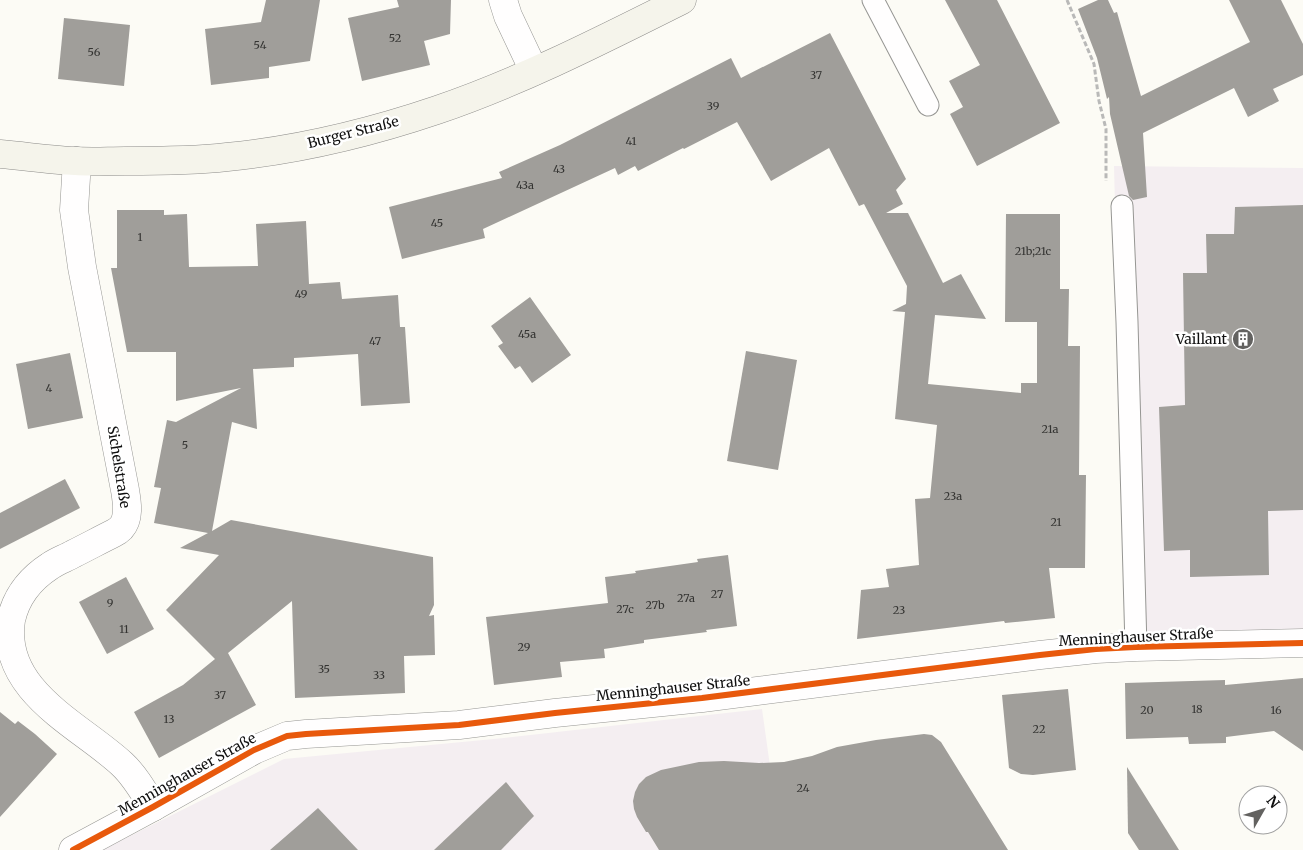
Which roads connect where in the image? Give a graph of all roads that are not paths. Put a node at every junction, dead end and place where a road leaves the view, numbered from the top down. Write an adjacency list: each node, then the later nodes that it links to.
1 (503, 0): 4 (street)
2 (682, 0): 4 (main road, Burger Straße)
3 (873, 0): 5 (lane)
4 (534, 71): 7 (main road, Burger Straße)
5 (928, 105)
6 (0, 154): 7 (main road, Burger Straße)
7 (77, 161): 11 (street, Sichelstraße)
8 (1122, 206): 10 (lane)
9 (1303, 643): 10 (street, Menninghauser Straße)
10 (1136, 647): 11 (street, Menninghauser Straße)
11 (153, 807): 12 (street, Menninghauser Straße)
12 (73, 850)

